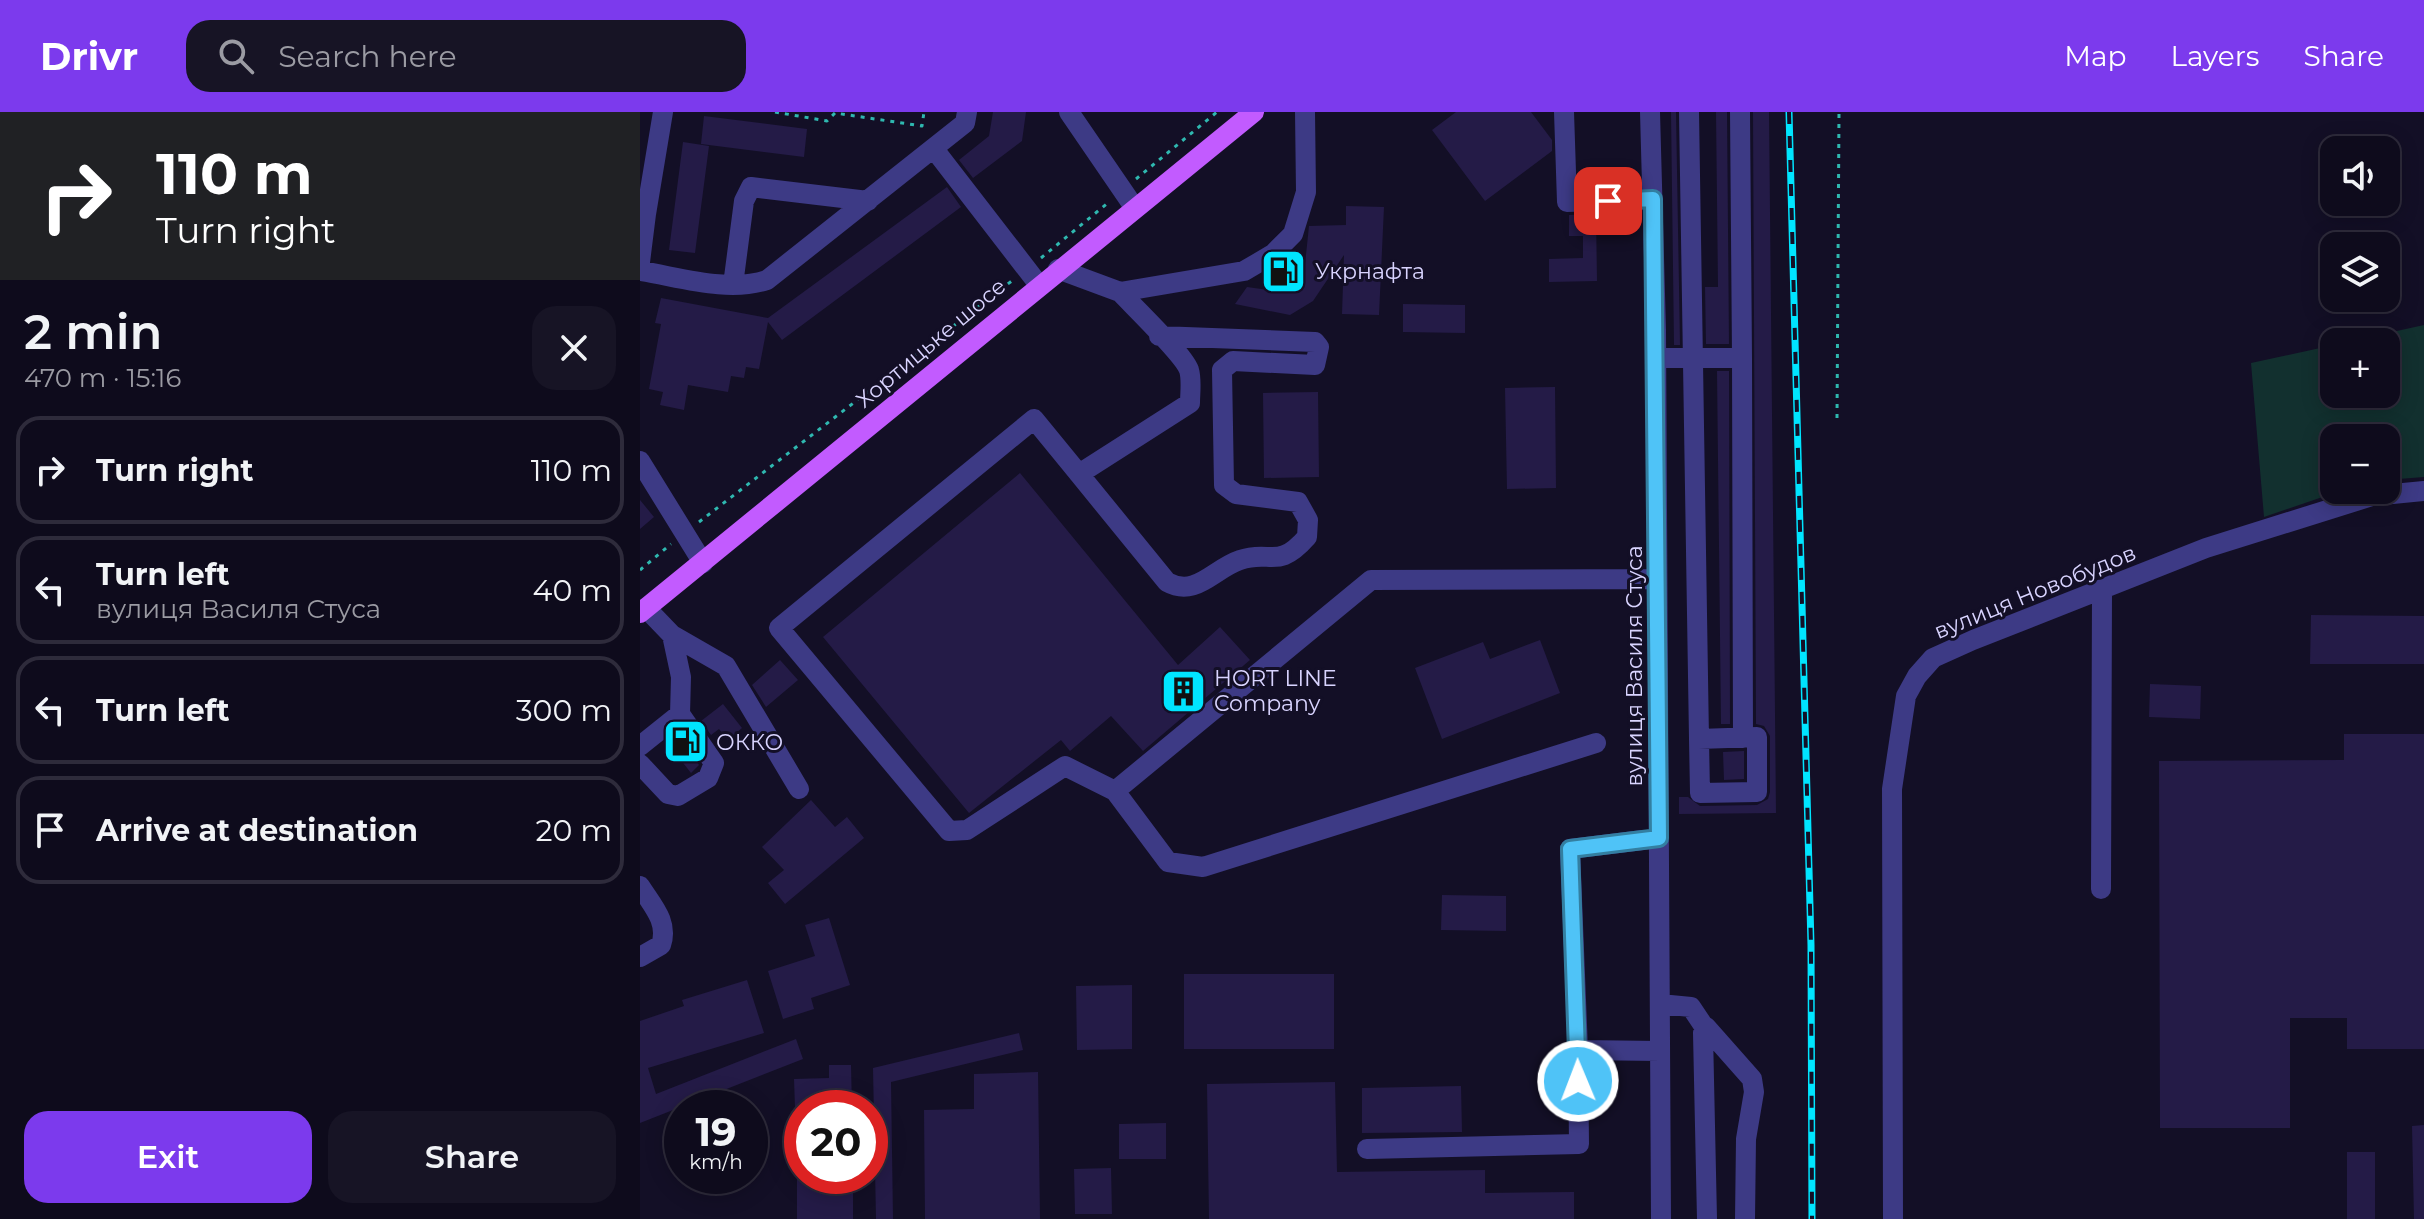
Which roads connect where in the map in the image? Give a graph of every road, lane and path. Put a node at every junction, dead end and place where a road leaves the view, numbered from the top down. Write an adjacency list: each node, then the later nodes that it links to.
1 (663, 112): 18 (street)
2 (775, 112): 3 (path)
3 (924, 112)
4 (967, 112): 14 (street)
5 (1069, 112): 15 (street)
6 (1217, 112): 15 (path)
7 (1254, 112): 15 (main road, Хортицьке шосе)
8 (1305, 112): 24 (street)
9 (1564, 112): 16 (street)
10 (1650, 112): 16 (street, вулиця Василя Стуса)
11 (1689, 112): 27 (street)
12 (1740, 112): 28 (street)
13 (1839, 112): 29 (path)
14 (934, 149): 17 (street); 22 (street)
15 (1127, 199): 20 (main road, Хортицьке шосе); 22 (path)
16 (1653, 199): 26 (street, вулиця Василя Стуса)
17 (868, 201): 23 (street); 23 (street)
18 (643, 211): 19 (street)
19 (640, 262)
20 (1058, 269): 22 (main road, Хортицьке шосе); 24 (street)
21 (640, 271): 23 (street)
22 (1032, 277): 33 (path); 34 (main road, Хортицьке шосе)
23 (733, 285)
24 (1120, 292): 25 (street)
25 (1159, 336): 31 (street); 31 (street)
26 (1656, 358): 27 (street); 36 (street, вулиця Василя Стуса)
27 (1691, 358): 28 (street); 42 (street)
28 (1742, 358): 41 (street)
29 (1837, 418)
30 (640, 461): 33 (street)
31 (1079, 474): 47 (street)
32 (2424, 491): 37 (street, вулиця Новобудов)
33 (684, 534): 34 (street); 35 (path)
34 (703, 563): 38 (main road, Хортицьке шосе)
35 (640, 570)
36 (1657, 579): 47 (street); 48 (street, вулиця Василя Стуса)
37 (2102, 592): 50 (street); 60 (street, вулиця Новобудов)
38 (643, 611): 39 (street)
39 (672, 635): 40 (street); 46 (street)
40 (680, 714): 44 (street); 45 (street)
41 (1743, 738): 42 (street); 42 (street)
42 (1699, 739)
43 (1596, 743): 47 (street)
44 (640, 746)
45 (640, 764)
46 (799, 789)
47 (1115, 791)
48 (1659, 838): 52 (street, вулиця Василя Стуса); 54 (street)
49 (640, 886): 51 (street)
50 (2101, 889)
51 (640, 957)
52 (1660, 1004): 53 (street); 55 (street, вулиця Василя Стуса)
53 (1705, 1028): 58 (street); 59 (street)
54 (1578, 1050): 55 (street); 56 (street)
55 (1660, 1051): 57 (street, вулиця Василя Стуса)
56 (1367, 1149)
57 (1661, 1219)
58 (1707, 1219)
59 (1745, 1219)
60 (1893, 1219)

